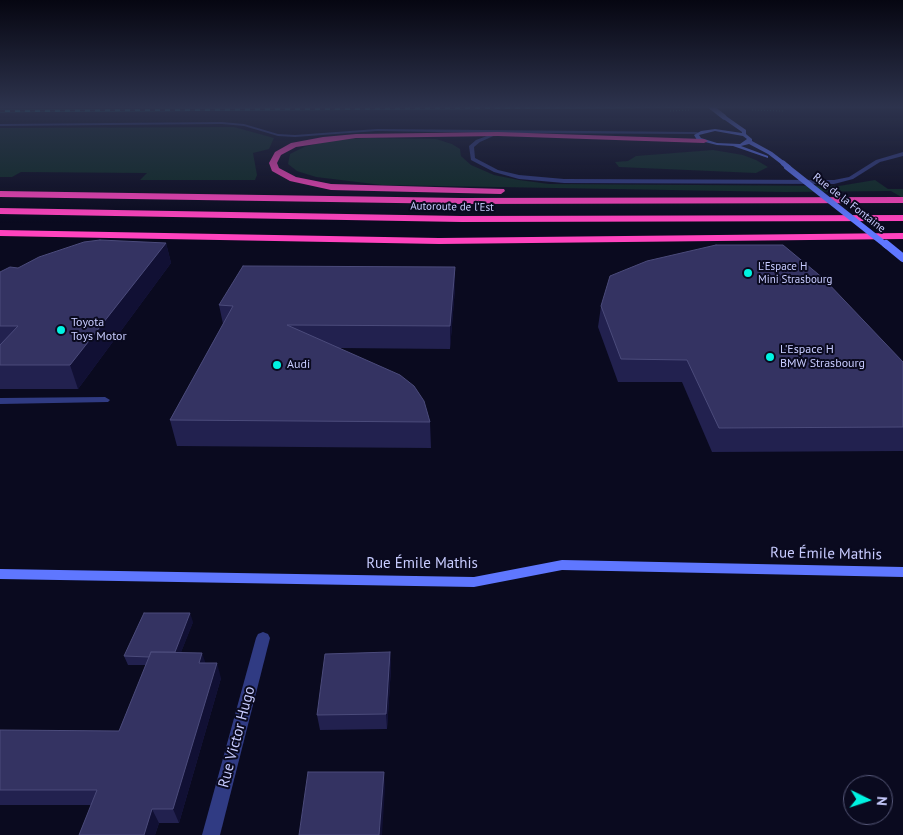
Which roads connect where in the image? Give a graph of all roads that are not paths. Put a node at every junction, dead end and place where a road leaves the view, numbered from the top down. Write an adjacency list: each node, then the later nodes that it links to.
1 (294, 145): 9 (highway)
2 (473, 145): 5 (street)
3 (732, 145): 6 (street, Rue de la Fontaine)
4 (755, 145): 6 (street, Rue de la Fontaine)
5 (903, 154)
6 (783, 164): 14 (street, Rue de la Fontaine, bridge)
7 (0, 194): 9 (highway, Autoroute de l’Est)
8 (903, 200): 9 (highway, Autoroute de l’Est)
9 (629, 202)
10 (0, 211): 11 (highway, Autoroute de l’Est)
11 (903, 218)
12 (0, 233): 13 (highway)
13 (903, 236)
14 (903, 258)
15 (105, 400): 16 (street)
16 (0, 401)
17 (903, 572): 18 (street, Rue Émile Mathis)
18 (0, 574)
19 (263, 638): 20 (street, Rue Victor Hugo)
20 (211, 835)

